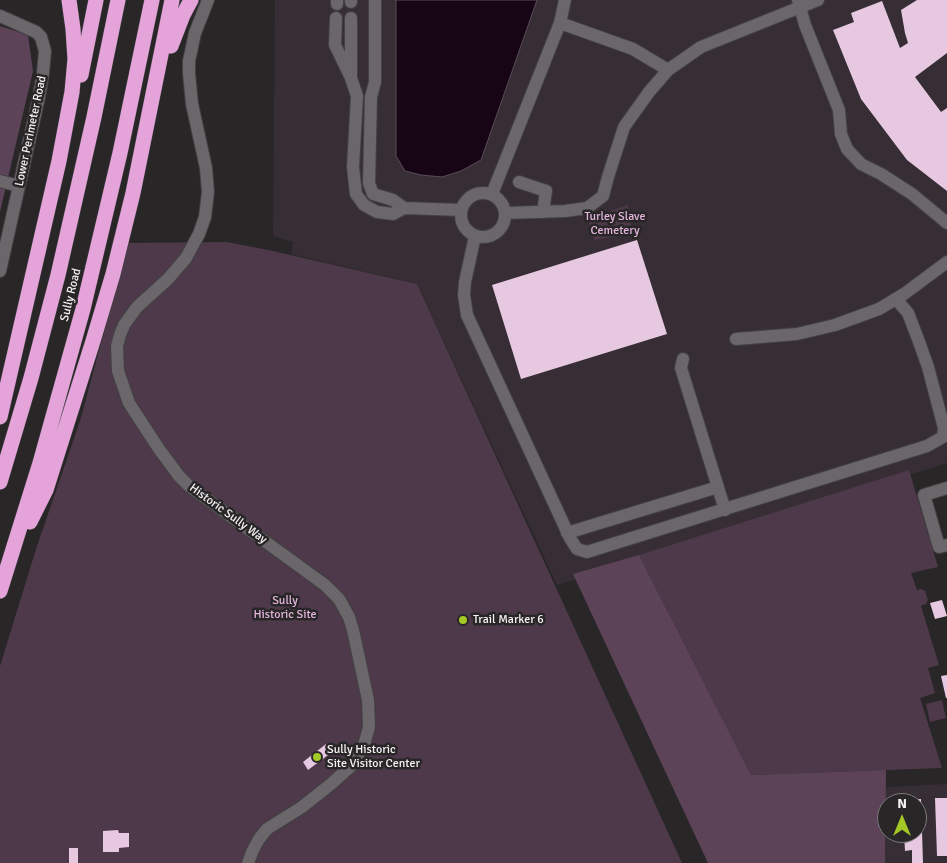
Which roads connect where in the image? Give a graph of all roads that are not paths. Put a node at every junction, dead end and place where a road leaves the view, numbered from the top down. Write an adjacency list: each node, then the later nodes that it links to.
1 (69, 0): 21 (highway)
2 (96, 0): 21 (highway)
3 (118, 0): 38 (highway, Sully Road)
4 (152, 0): 44 (highway, Sully Road)
5 (172, 0): 20 (highway)
6 (191, 0): 20 (highway)
7 (208, 0): 46 (street, Historic Sully Way)
8 (374, 0): 19 (street)
9 (565, 0): 15 (street)
10 (818, 0): 11 (street)
11 (799, 4): 16 (street); 30 (street)
12 (0, 16): 24 (street, Lower Perimeter Road)
13 (336, 18): 17 (street)
14 (351, 18): 17 (street)
15 (560, 23): 16 (street); 25 (street)
16 (668, 70): 28 (street)
17 (351, 78): 18 (street)
18 (357, 96): 19 (street); 26 (street)
19 (371, 97): 26 (street)
20 (151, 107): 44 (highway)
21 (59, 160): 37 (highway)
22 (0, 181): 24 (street)
23 (519, 182): 28 (street)
24 (20, 186): 33 (street, Lower Perimeter Road)
25 (492, 194): 27 (street); 29 (street)
26 (404, 208): 27 (street)
27 (461, 210): 31 (street)
28 (544, 212): 29 (street)
29 (506, 213): 31 (street)
30 (947, 223)
31 (476, 236): 42 (street)
32 (947, 262): 34 (street)
33 (0, 270)
34 (896, 299): 35 (street); 41 (street)
35 (736, 339)
36 (683, 359): 39 (street)
37 (0, 417)
38 (0, 482)
39 (718, 487): 41 (street); 42 (street)
40 (947, 488): 43 (street)
41 (725, 510): 42 (street)
42 (567, 534)
43 (947, 545)
44 (8, 566): 45 (highway, Sully Road)
45 (0, 591)
46 (248, 863)

